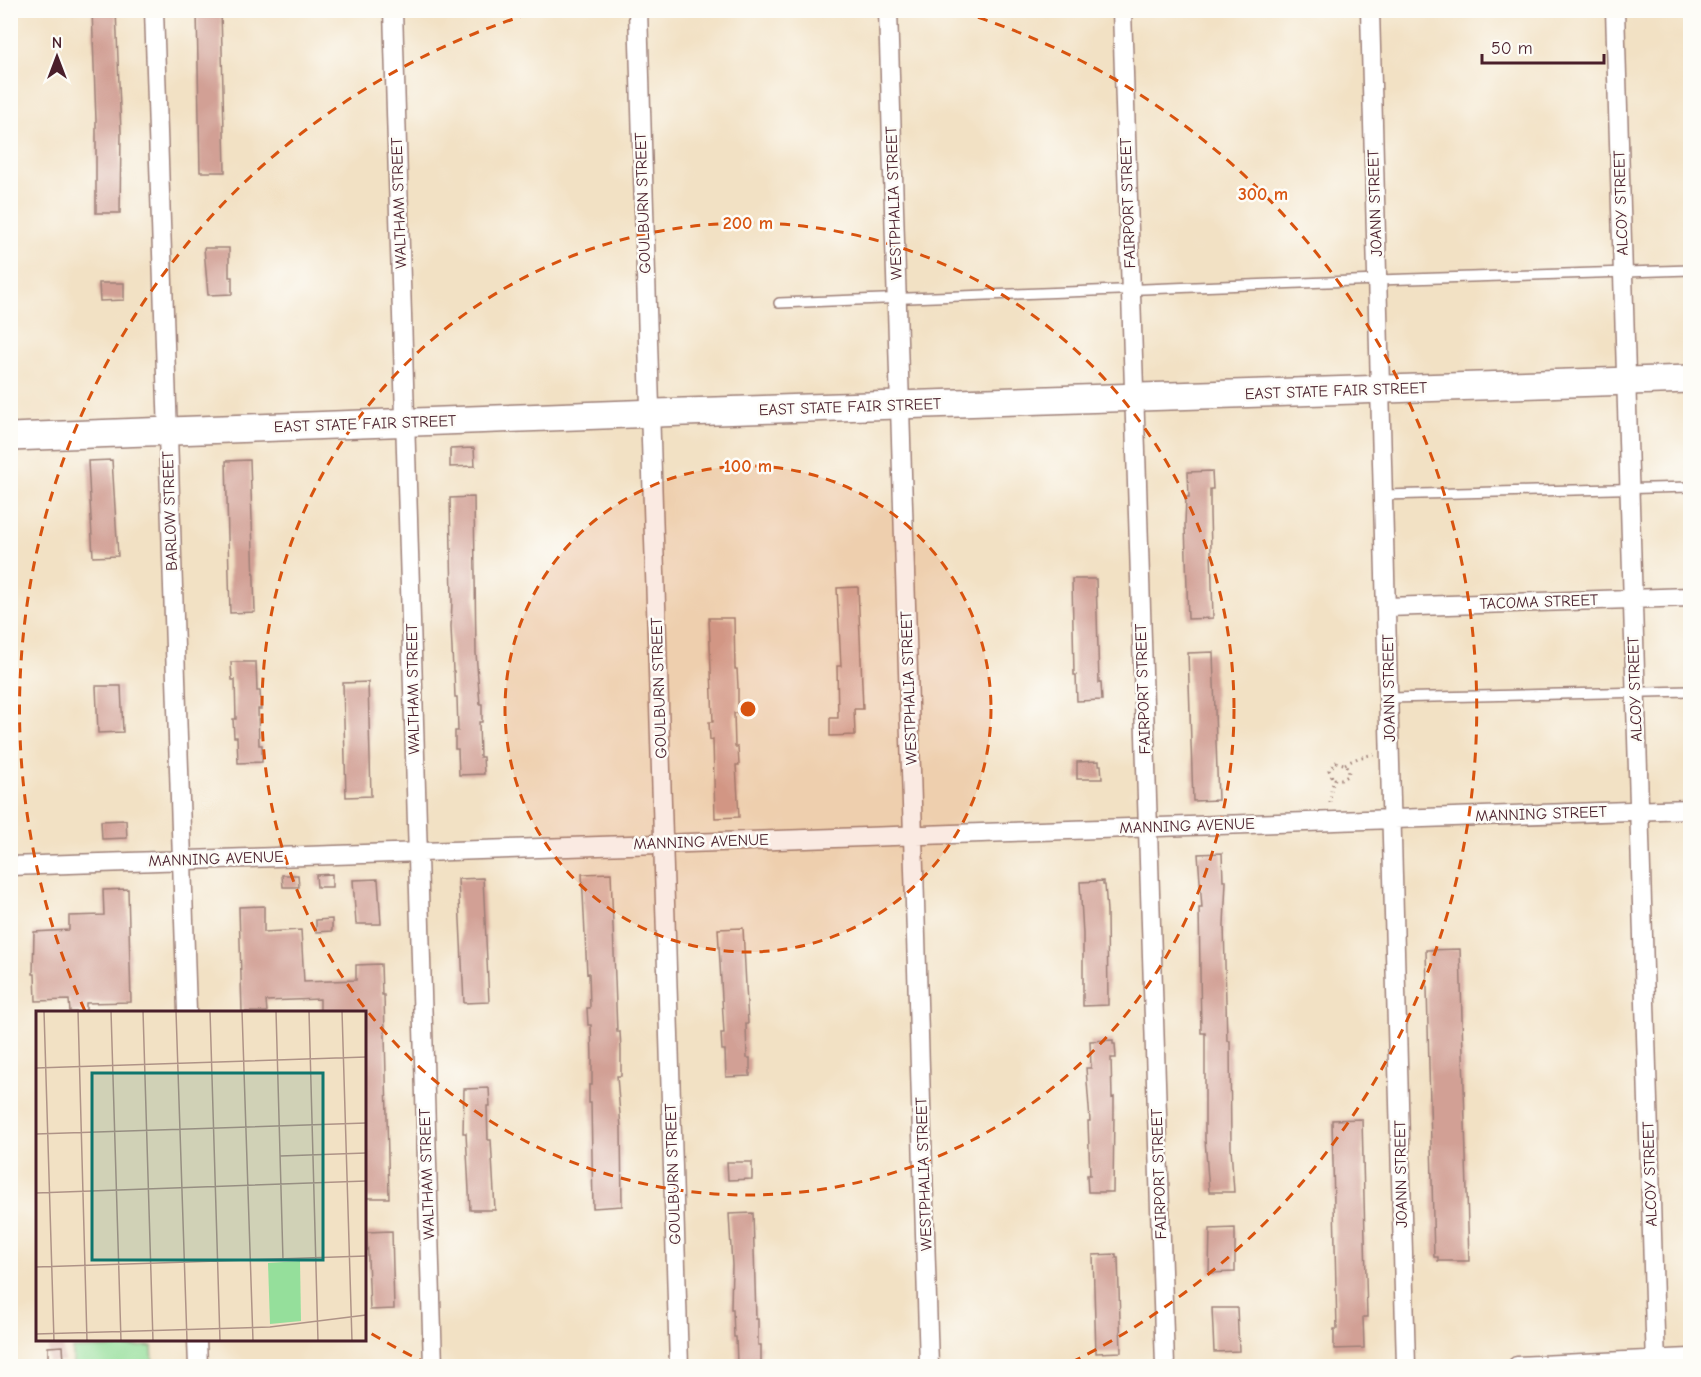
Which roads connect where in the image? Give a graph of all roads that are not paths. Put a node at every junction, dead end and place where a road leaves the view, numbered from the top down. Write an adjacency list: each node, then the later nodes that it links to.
1 (154, 10): 21 (street, BARLOW STREET)
2 (393, 10): 20 (street, WALTHAM STREET)
3 (638, 10): 19 (street, GOULBURN STREET)
4 (888, 10): 12 (street, WESTPHALIA STREET)
5 (1122, 10): 11 (street, FAIRPORT STREET)
6 (1370, 10): 10 (street, JOANN STREET)
7 (1615, 10): 9 (street, ALCOY STREET)
8 (1690, 270): 9 (lane)
9 (1623, 273): 10 (lane); 15 (street, ALCOY STREET)
10 (1378, 280): 11 (lane); 16 (street, JOANN STREET)
11 (1130, 291): 12 (lane); 17 (street, FAIRPORT STREET)
12 (897, 299): 13 (lane); 18 (street, WESTPHALIA STREET)
13 (779, 303)
14 (1690, 379): 15 (street, EAST STATE FAIR STREET)
15 (1626, 382): 16 (street, EAST STATE FAIR STREET); 24 (street, ALCOY STREET)
16 (1381, 390): 17 (street, EAST STATE FAIR STREET); 25 (street, JOANN STREET)
17 (1134, 398): 18 (street, EAST STATE FAIR STREET); 35 (street, FAIRPORT STREET)
18 (900, 406): 19 (street, EAST STATE FAIR STREET); 36 (street, WESTPHALIA STREET)
19 (651, 414): 20 (street, EAST STATE FAIR STREET); 37 (street, GOULBURN STREET)
20 (406, 422): 21 (street, EAST STATE FAIR STREET); 38 (street, WALTHAM STREET)
21 (167, 432): 22 (street, EAST STATE FAIR STREET); 39 (street, BARLOW STREET)
22 (10, 437)
23 (1690, 487): 24 (lane)
24 (1629, 489): 25 (lane); 27 (street, ALCOY STREET)
25 (1384, 495): 28 (street, JOANN STREET)
26 (1690, 597): 27 (street, TACOMA STREET)
27 (1632, 599): 28 (street, TACOMA STREET); 30 (street, ALCOY STREET)
28 (1387, 607): 31 (street, JOANN STREET)
29 (1690, 691): 30 (lane)
30 (1635, 692): 31 (lane); 33 (street, ALCOY STREET)
31 (1389, 698): 34 (street, JOANN STREET)
32 (1690, 809): 33 (street, MANNING STREET)
33 (1638, 810): 34 (street, MANNING STREET); 44 (street, ALCOY STREET)
34 (1392, 819): 35 (street, MANNING AVENUE); 50 (street, JOANN STREET)
35 (1147, 828): 36 (street, MANNING AVENUE); 49 (street, FAIRPORT STREET)
36 (914, 835): 37 (street, MANNING AVENUE); 48 (street, WESTPHALIA STREET)
37 (663, 843): 38 (street, MANNING AVENUE); 47 (street, GOULBURN STREET)
38 (417, 853): 39 (street, MANNING AVENUE); 46 (street, WALTHAM STREET)
39 (182, 860): 40 (street, MANNING AVENUE); 41 (street, BARLOW STREET)
40 (10, 866)
41 (187, 1011)
42 (197, 1341): 45 (street)
43 (1690, 1358): 44 (street)
44 (1655, 1363): 51 (street)
45 (198, 1366)
46 (433, 1366)
47 (679, 1366)
48 (929, 1366)
49 (1165, 1366)
50 (1406, 1366)
51 (1516, 1366)

